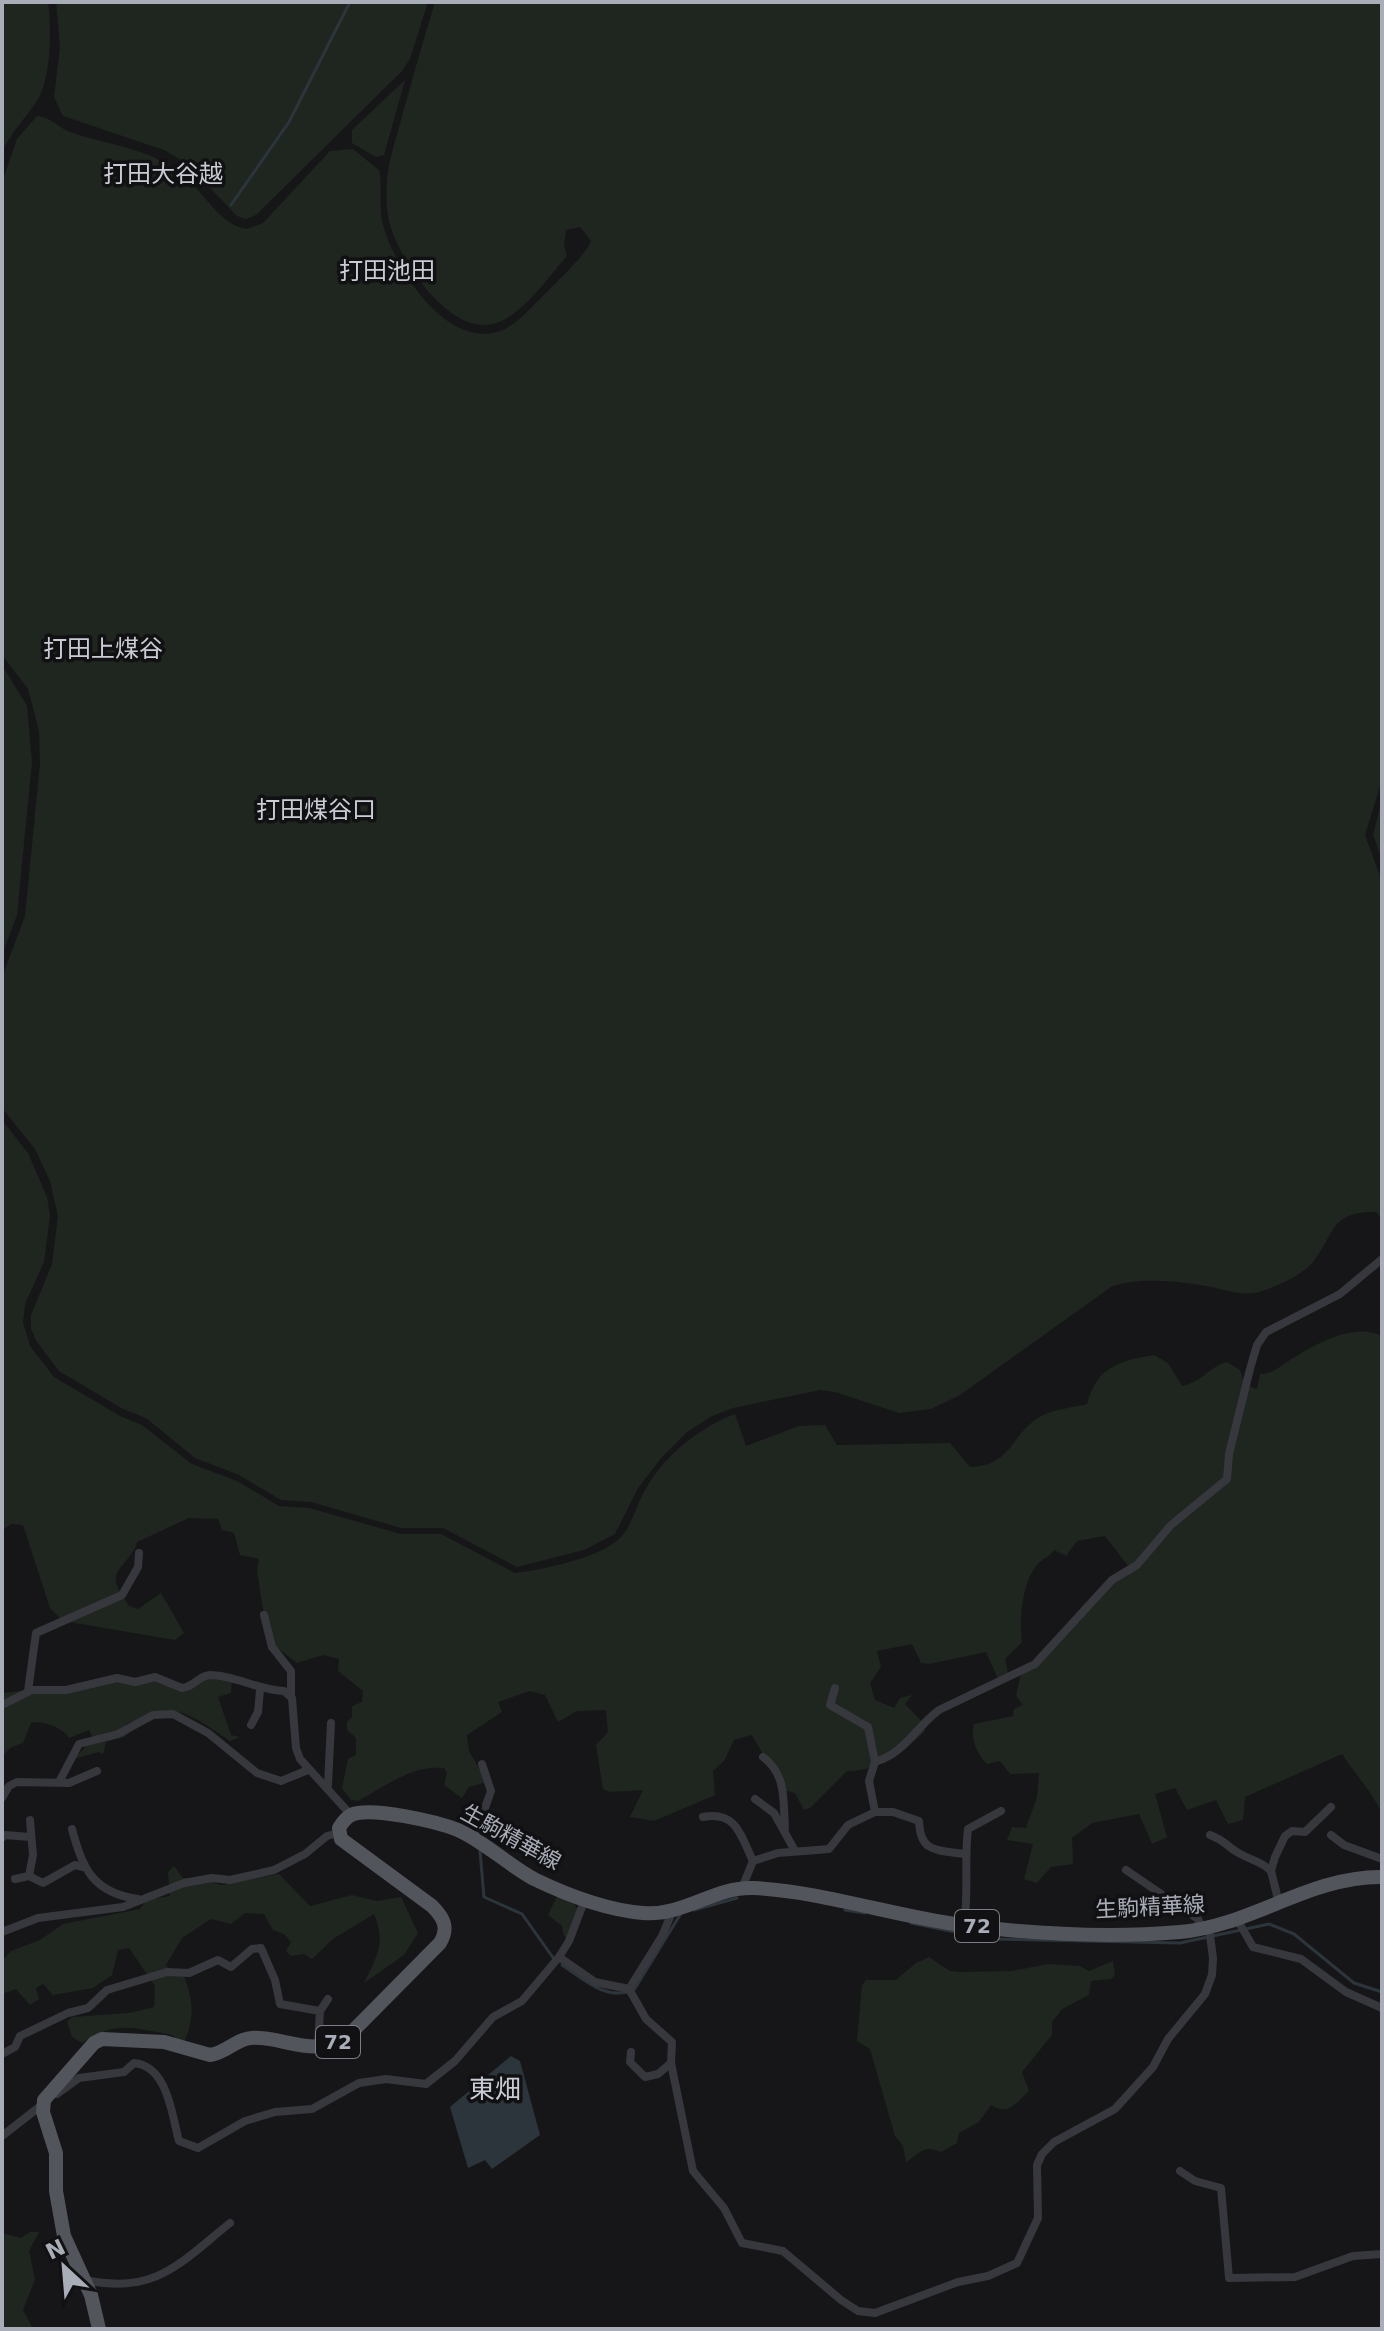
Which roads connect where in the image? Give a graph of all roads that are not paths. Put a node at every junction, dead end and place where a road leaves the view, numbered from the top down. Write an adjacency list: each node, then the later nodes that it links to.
1 (1382, 1259): 12 (street)
2 (139, 1553): 6 (street)
3 (264, 1615): 7 (street)
4 (835, 1688): 12 (street)
5 (260, 1690): 6 (street); 7 (street); 10 (street)
6 (28, 1691): 8 (street)
7 (291, 1695): 14 (street)
8 (2, 1705)
9 (331, 1723): 17 (street)
10 (251, 1725)
11 (763, 1757): 26 (street)
12 (875, 1762): 22 (street)
13 (482, 1764): 33 (street)
14 (308, 1770): 16 (street); 17 (street)
15 (97, 1771): 16 (street)
16 (59, 1782): 18 (street)
17 (328, 1785): 23 (street)
18 (2, 1798)
19 (755, 1799): 26 (street)
20 (1331, 1807): 40 (street)
21 (1001, 1811): 35 (street)
22 (875, 1812): 34 (street); 35 (street)
23 (351, 1815): 28 (main road); 33 (main road, 生駒精華線 / 72)
24 (703, 1817): 37 (street)
25 (30, 1820): 31 (street)
26 (785, 1828): 34 (street)
27 (72, 1829): 38 (street)
28 (338, 1833): 46 (street); 58 (main road, 72)
29 (1210, 1835): 40 (street)
30 (1331, 1835): 36 (street)
31 (30, 1837): 32 (street); 41 (street)
32 (2, 1838)
33 (479, 1844): 45 (main road, 生駒精華線 / 72)
34 (795, 1851): 37 (street)
35 (965, 1854): 50 (street)
36 (1382, 1859)
37 (753, 1861): 44 (street)
38 (83, 1867): 41 (street); 46 (street)
39 (1126, 1870): 51 (street)
40 (1271, 1871): 47 (street)
41 (29, 1876): 43 (street)
42 (1382, 1876): 47 (main road, 生駒精華線 / 72)
43 (15, 1879)
44 (742, 1888): 48 (main road, 生駒精華線 / 72); 50 (main road, 生駒精華線 / 72)
45 (585, 1899): 48 (main road, 生駒精華線 / 72); 53 (street)
46 (139, 1900): 52 (street)
47 (1279, 1904): 49 (main road, 生駒精華線 / 72)
48 (673, 1910): 54 (street)
49 (1237, 1919): 51 (main road, 生駒精華線 / 72); 56 (street)
50 (964, 1925): 51 (main road, 生駒精華線 / 72)
51 (1205, 1928): 61 (street)
52 (2, 1932)
53 (559, 1957): 54 (street); 62 (street)
54 (629, 1989): 61 (street)
55 (328, 1999): 57 (street)
56 (1382, 2008)
57 (320, 2011): 58 (street); 60 (street)
58 (318, 2045): 62 (main road, 72)
59 (631, 2052): 61 (street)
60 (2, 2054)
61 (671, 2063)
62 (43, 2105): 63 (street); 67 (main road)
63 (2, 2136)
64 (1180, 2171): 66 (street)
65 (230, 2223): 67 (street)
66 (1382, 2254)
67 (84, 2280): 68 (main road)
68 (99, 2329)

